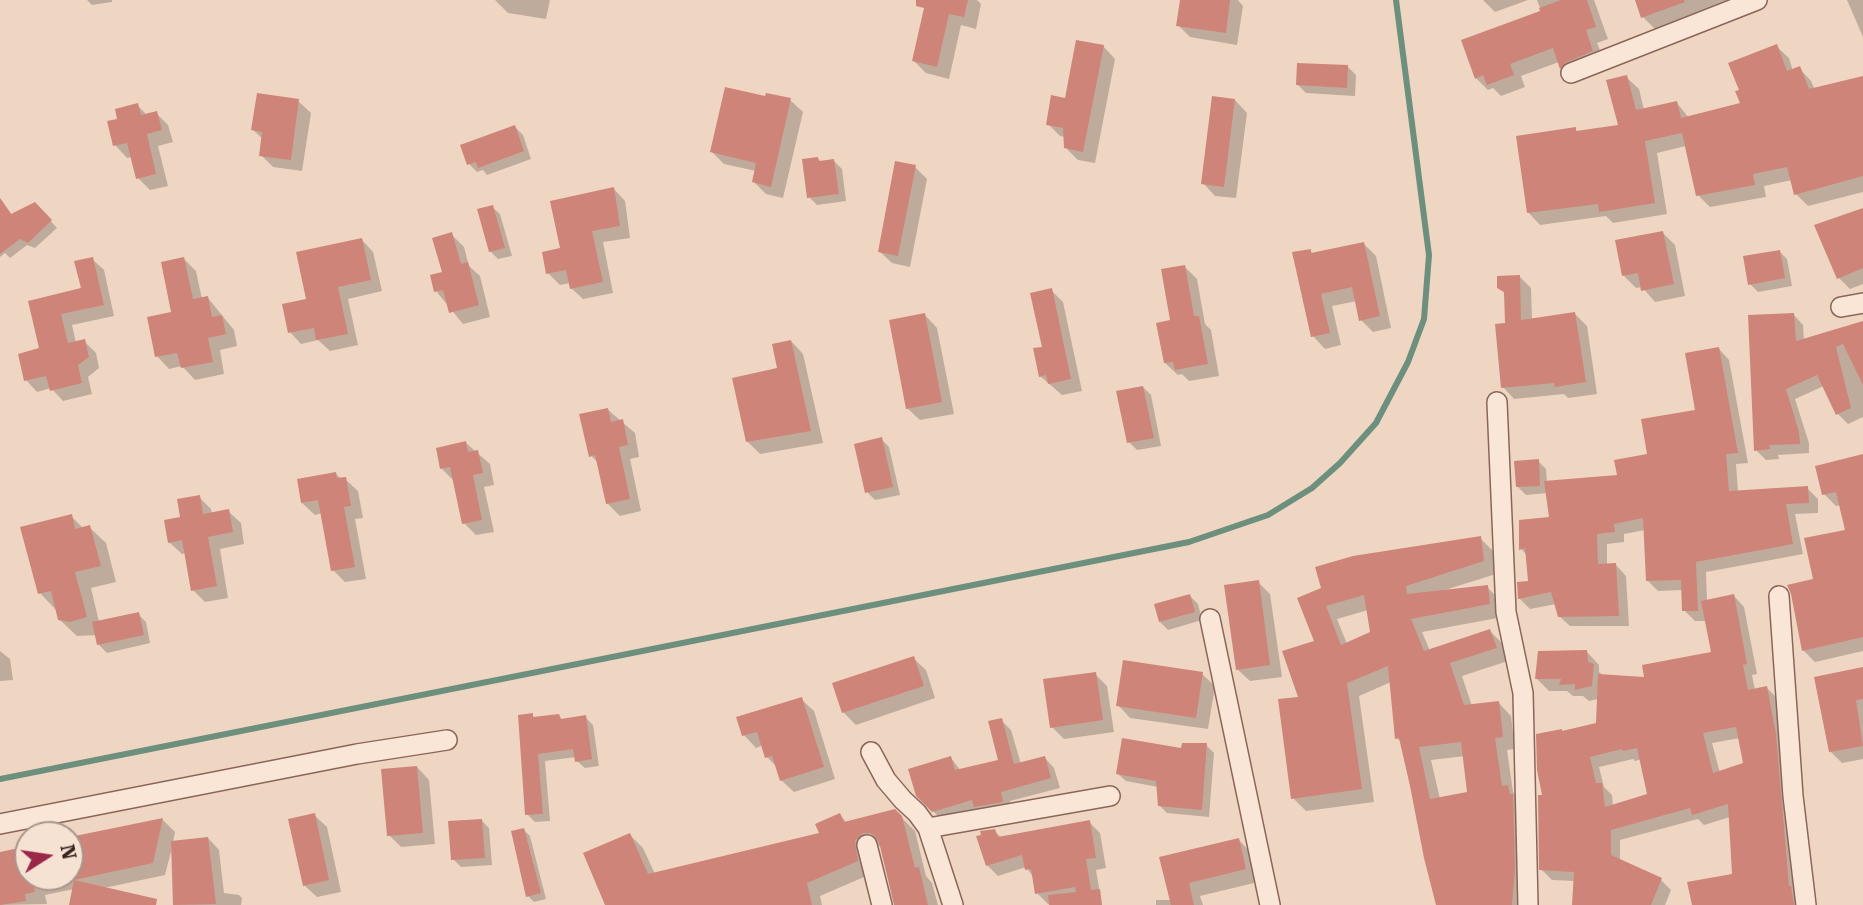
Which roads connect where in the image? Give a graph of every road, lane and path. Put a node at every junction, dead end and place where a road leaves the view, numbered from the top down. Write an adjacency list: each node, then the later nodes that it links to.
1 (1757, 0): 2 (street)
2 (1571, 73)
3 (1863, 303): 4 (street)
4 (1841, 307)
5 (1497, 402): 17 (street)
6 (1779, 596): 18 (street)
7 (1210, 619): 16 (street)
8 (447, 740): 11 (street)
9 (871, 752): 12 (street)
10 (1110, 796): 12 (street)
11 (0, 824)
12 (928, 828): 15 (street)
13 (867, 845): 14 (street)
14 (882, 905)
15 (953, 905)
16 (1270, 905)
17 (1528, 905)
18 (1806, 905)

